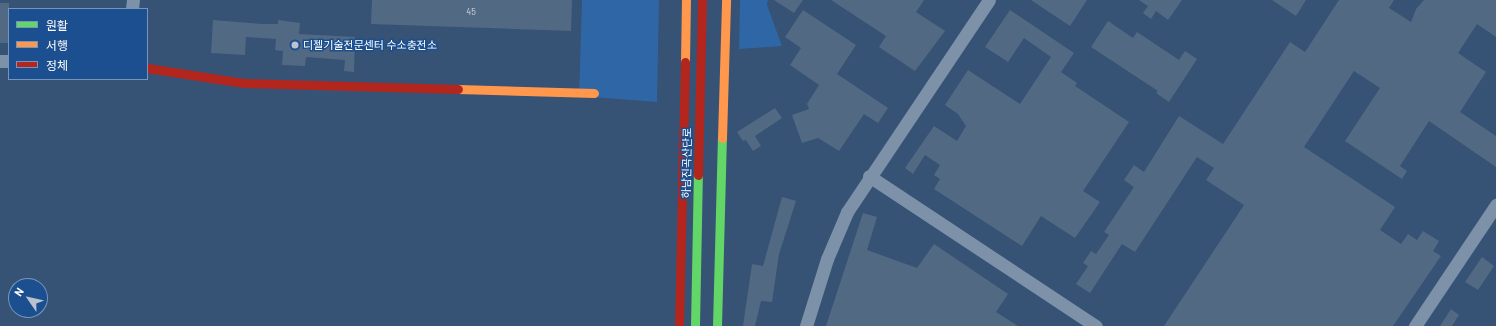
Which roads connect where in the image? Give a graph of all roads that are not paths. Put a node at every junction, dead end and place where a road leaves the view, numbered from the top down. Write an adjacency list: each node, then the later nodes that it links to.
1 (686, 0): 9 (main road, 하남진곡산단로)
2 (702, 0): 10 (main road, 하남진곡산단로)
3 (726, 0): 11 (main road)
4 (988, 0): 7 (street)
5 (148, 68): 6 (main road)
6 (594, 93)
7 (869, 176): 12 (street); 13 (street)
8 (1496, 205): 14 (street)
9 (680, 326)
10 (695, 326)
11 (717, 326)
12 (806, 326)
13 (1096, 326)
14 (1415, 326)

